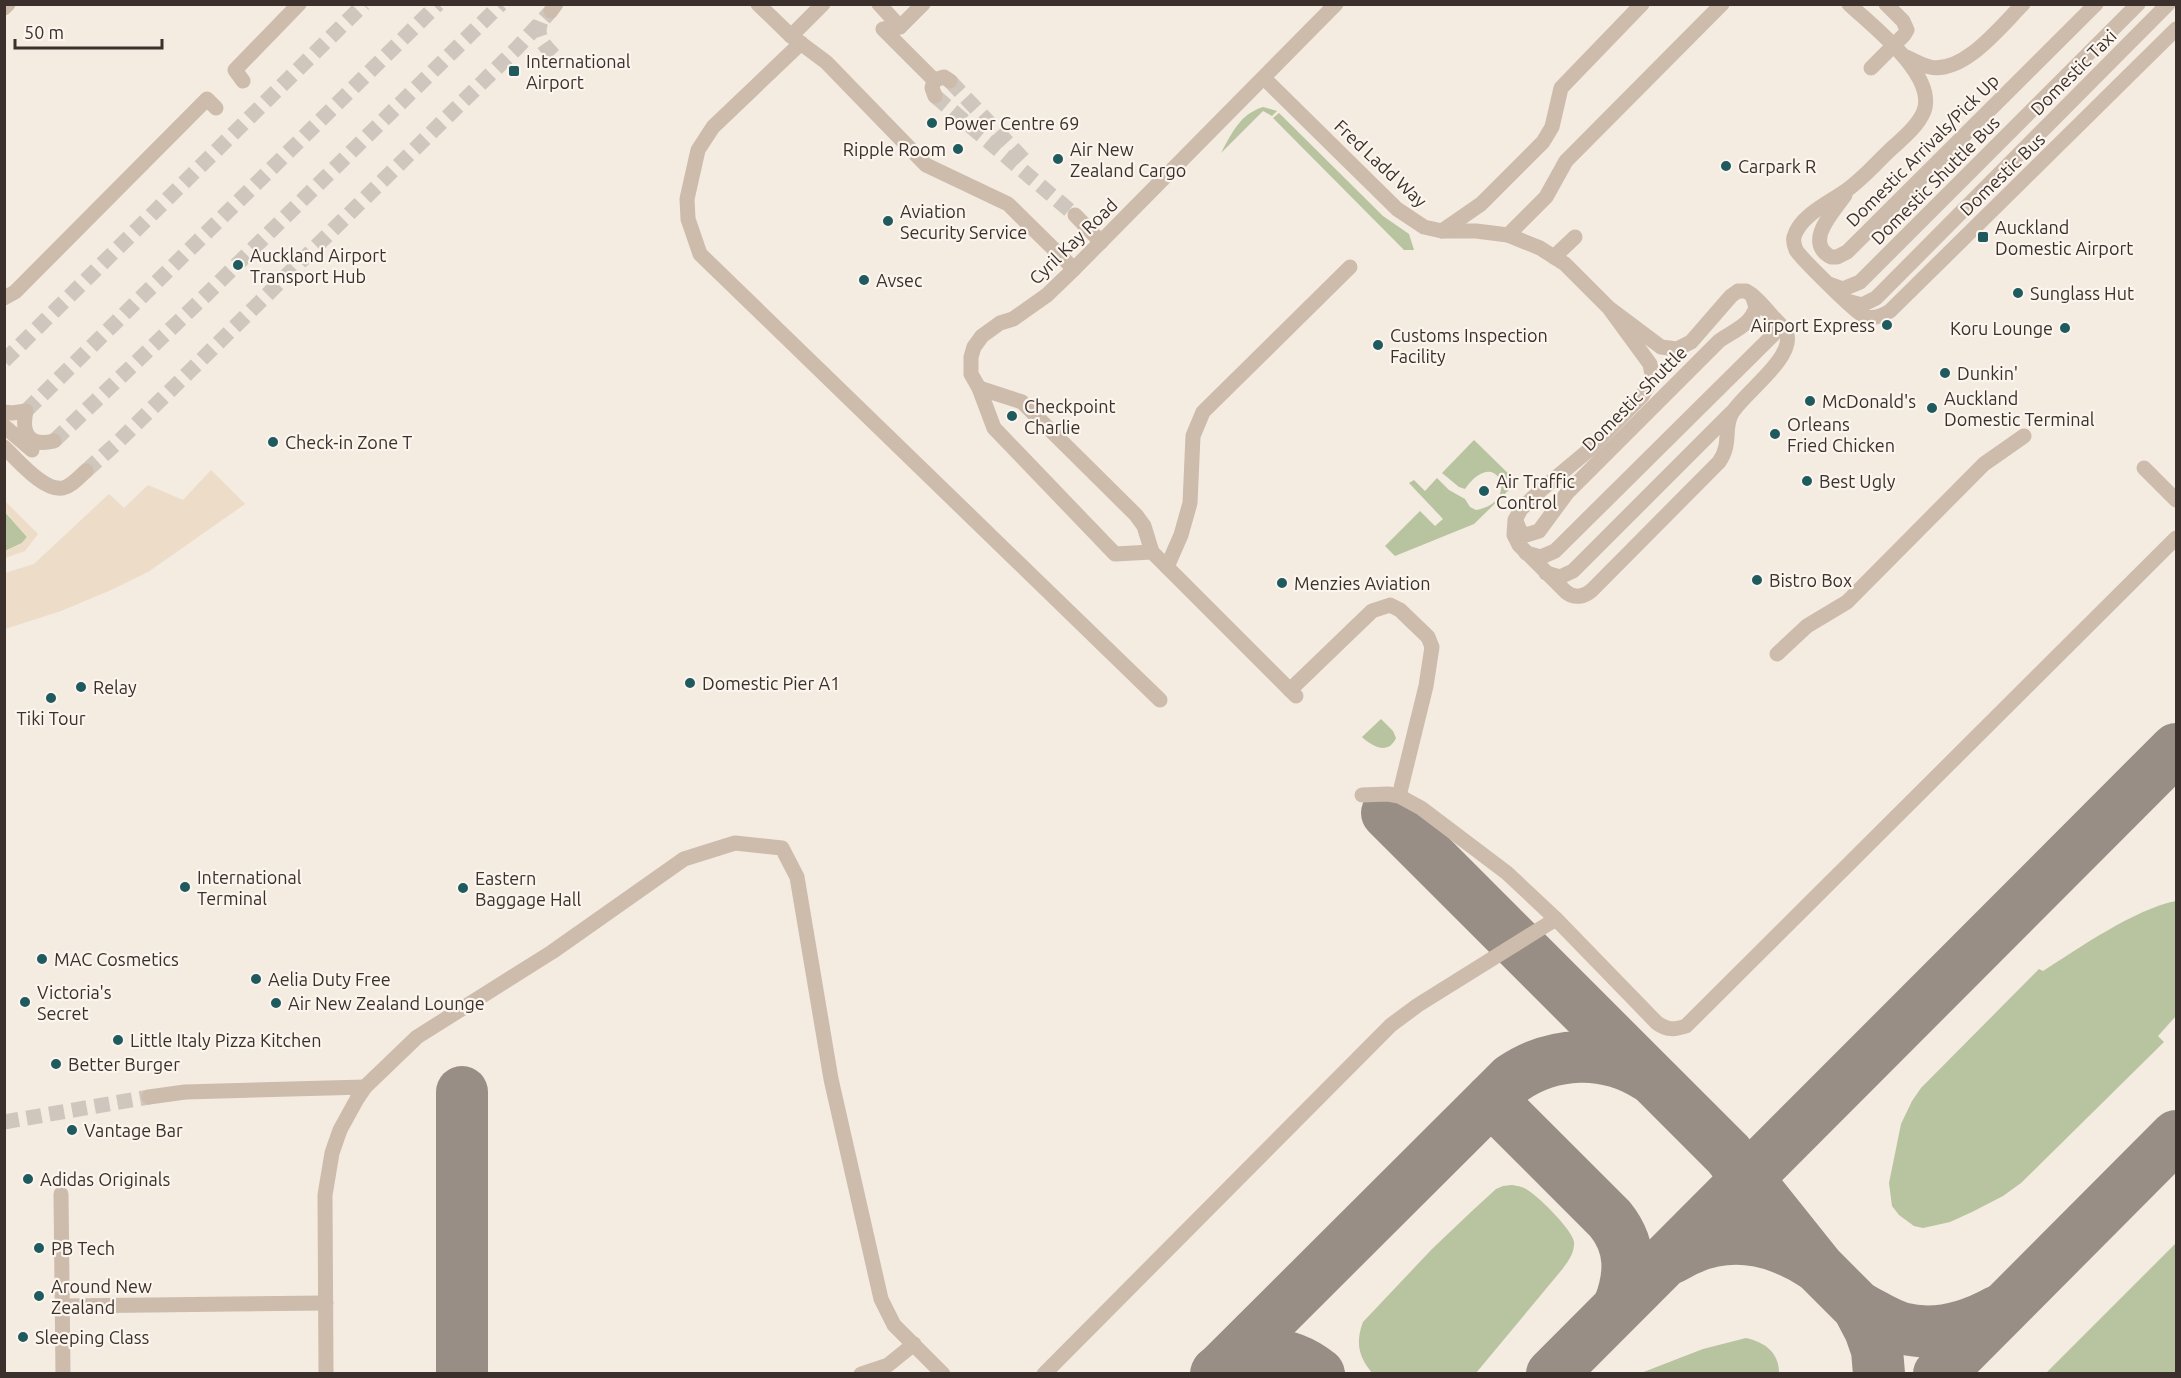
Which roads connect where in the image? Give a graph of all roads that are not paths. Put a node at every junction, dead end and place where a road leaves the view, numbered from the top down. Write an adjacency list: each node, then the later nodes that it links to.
1 (9, 4): 16 (street)
2 (299, 4): 23 (street)
3 (758, 4): 19 (street)
4 (823, 4): 19 (street)
5 (879, 4): 17 (street)
6 (923, 4): 17 (street)
7 (1336, 4): 22 (street, Cyril Kay Road)
8 (1642, 4): 28 (street)
9 (1722, 4): 29 (street)
10 (1849, 4): 20 (street)
11 (1886, 4): 21 (street)
12 (2023, 4): 20 (street)
13 (2096, 4): 26 (street, Domestic Arrivals/Pick Up)
14 (2138, 4): 35 (street, Domestic Shuttle Bus)
15 (2168, 4): 38 (street, Domestic Taxi)
16 (4, 8)
17 (900, 27): 24 (street)
18 (2176, 29): 38 (street, Domestic Bus)
19 (796, 39): 34 (street); 57 (street)
20 (1902, 55): 26 (street)
21 (1871, 68)
22 (1264, 78): 28 (street, Fred Ladd Way); 31 (street, Cyril Kay Road)
23 (243, 81)
24 (950, 81)
25 (216, 108): 37 (street)
26 (1851, 188): 35 (street)
27 (1075, 215): 31 (street)
28 (1442, 231): 29 (street, Fred Ladd Way)
29 (1508, 235): 32 (street, Fred Ladd Way)
30 (1575, 237): 32 (street)
31 (1101, 242): 34 (street, Cyril Kay Road)
32 (1554, 257): 39 (street, Fred Ladd Way)
33 (1350, 267): 54 (street)
34 (1074, 269): 41 (street, Cyril Kay Road)
35 (1828, 283): 38 (street)
36 (1751, 294): 39 (street); 40 (street); 50 (street, Domestic Shuttle)
37 (10, 295)
38 (1847, 301)
39 (1609, 308): 50 (street)
40 (1771, 315): 42 (street); 53 (street)
41 (979, 388): 52 (street); 52 (street)
42 (1733, 411): 55 (street); 55 (street)
43 (4, 412): 44 (street)
44 (4, 426)
45 (2024, 436): 56 (street)
46 (4, 447): 48 (street)
47 (2144, 468): 49 (street)
48 (86, 471)
49 (2176, 500)
50 (1517, 514): 53 (street)
51 (2176, 538): 60 (street)
52 (1152, 552): 54 (street)
53 (1526, 553): 55 (street)
54 (1167, 567): 59 (street)
55 (1546, 573)
56 (1777, 654)
57 (1160, 700)
58 (1362, 795): 59 (street)
59 (1399, 796): 60 (street)
60 (1556, 919): 71 (street)
61 (365, 1087): 62 (street); 64 (street); 66 (street)
62 (149, 1097)
63 (61, 1194): 65 (street)
64 (326, 1303): 65 (street); 68 (street)
65 (64, 1306): 67 (street)
66 (914, 1344): 69 (street); 70 (street)
67 (63, 1374)
68 (326, 1374)
69 (861, 1374)
70 (943, 1374)
71 (1044, 1374)

